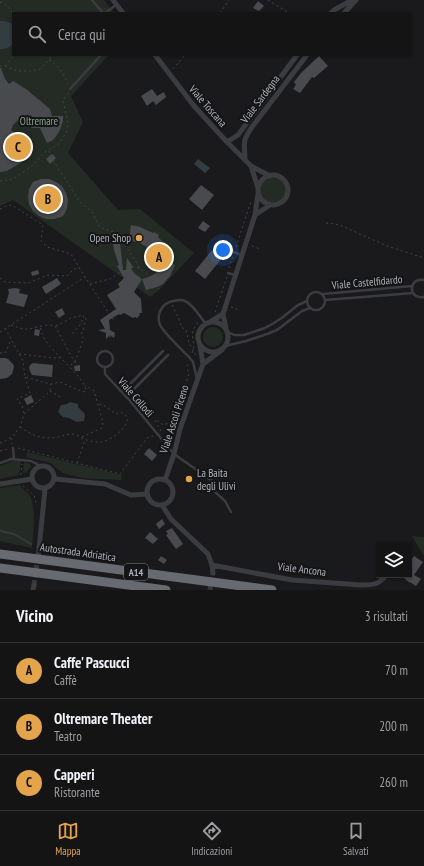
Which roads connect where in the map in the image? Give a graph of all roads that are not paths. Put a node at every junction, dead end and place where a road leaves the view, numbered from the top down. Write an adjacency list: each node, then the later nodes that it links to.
1 (92, 0): 5 (lane)
2 (352, 0): 8 (street)
3 (356, 0): 9 (street)
4 (115, 2): 6 (lane); 7 (street)
5 (103, 12)
6 (105, 12)
7 (122, 12)
8 (332, 12)
9 (345, 12)
10 (100, 56): 14 (lane)
11 (156, 56): 15 (street, Viale Toscana)
12 (296, 56): 15 (street, Viale Sardegna)
13 (305, 56): 16 (street, Viale Sardegna)
14 (70, 89)
15 (227, 142): 16 (street, Viale Toscana)
16 (245, 160): 17 (street, Viale Toscana)
17 (251, 166): 18 (street, Viale Toscana); 19 (street, Viale Toscana)
18 (270, 176): 19 (street); 20 (street)
19 (258, 191): 20 (street); 21 (street)
20 (270, 205): 21 (street)
21 (255, 215): 23 (street)
22 (234, 252): 23 (lane)
23 (242, 256): 25 (street)
24 (228, 273): 25 (lane)
25 (236, 276): 34 (street)
26 (424, 280): 27 (lane)
27 (412, 286): 28 (lane); 29 (lane, Viale Castelfidardo)
28 (413, 293): 30 (lane); 31 (lane, Viale Castelfidardo)
29 (322, 294): 31 (lane); 32 (lane)
30 (424, 297)
31 (326, 300): 33 (lane)
32 (307, 301): 33 (lane); 36 (lane)
33 (310, 308): 38 (lane)
34 (223, 314): 35 (street); 36 (street)
35 (206, 324): 36 (street); 37 (street); 43 (lane)
36 (227, 330): 38 (street)
37 (199, 341): 38 (street); 41 (street)
38 (223, 348): 41 (street)
39 (163, 351): 44 (lane)
40 (168, 355): 45 (lane)
41 (203, 361): 43 (street, Viale Ascoli Piceno)
42 (105, 367): 42 (lane); 44 (lane, Viale Collodi)
43 (197, 380): 47 (street, Viale Ascoli Piceno)
44 (122, 392): 45 (lane, Viale Collodi)
45 (126, 397): 47 (lane, Viale Collodi)
46 (13, 448): 48 (lane)
47 (174, 454): 53 (street, Viale Ascoli Piceno); 58 (lane, Viale Collodi)
48 (14, 459): 49 (lane); 50 (lane)
49 (0, 464)
50 (42, 466): 51 (street); 52 (street)
51 (32, 479): 54 (street); 55 (street)
52 (55, 479): 55 (street); 56 (street)
53 (165, 480): 56 (street); 57 (street)
54 (0, 484)
55 (45, 489): 59 (street)
56 (147, 494): 57 (street)
57 (162, 505): 61 (street)
58 (231, 512)
59 (39, 549)
60 (0, 554): 66 (highway, Autostrada Adriatica / A14)
61 (212, 565): 63 (street); 64 (street, Viale Ancona)
62 (0, 568): 65 (highway, A14)
63 (213, 573)
64 (384, 578)
65 (166, 590)
66 (272, 590)

